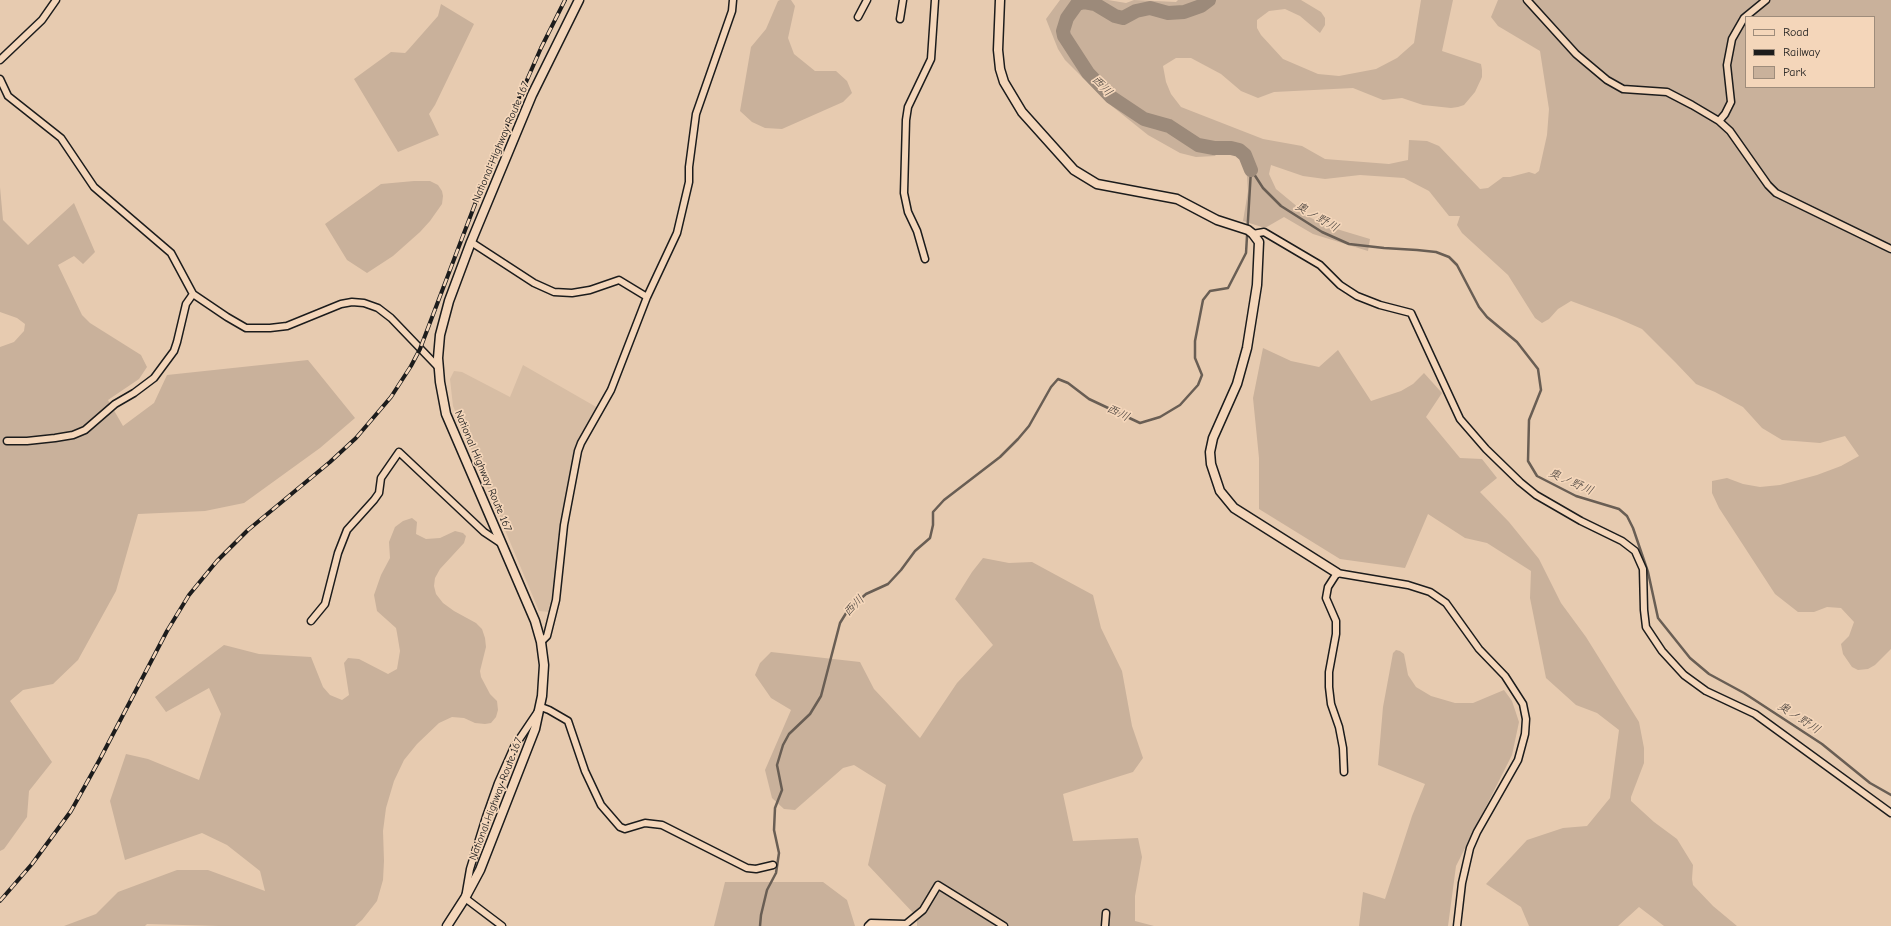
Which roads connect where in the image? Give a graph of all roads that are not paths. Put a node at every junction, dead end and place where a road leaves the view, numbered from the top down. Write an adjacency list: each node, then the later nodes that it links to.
1 (56, 0): 14 (street)
2 (579, 0): 18 (street, National Highway Route 167)
3 (733, 0): 22 (street)
4 (867, 0): 11 (street)
5 (903, 0): 13 (street)
6 (935, 0): 20 (street)
7 (1000, 0): 17 (street)
8 (1527, 0): 16 (street)
9 (1766, 0): 10 (street)
10 (1746, 16)
11 (858, 17)
12 (1745, 17): 16 (street)
13 (900, 19)
14 (0, 60)
15 (0, 79): 21 (street)
16 (1719, 121): 19 (street)
17 (1253, 234): 26 (street); 31 (street)
18 (472, 242): 22 (street); 23 (street, National Highway Route 167)
19 (1891, 249)
20 (925, 259)
21 (193, 294): 23 (street); 24 (street)
22 (647, 297): 28 (street)
23 (438, 367): 25 (street, National Highway Route 167)
24 (7, 441)
25 (502, 544): 27 (street); 28 (street, National Highway Route 167)
26 (1337, 573): 30 (street); 40 (street)
27 (311, 621)
28 (541, 642): 29 (street, National Highway Route 167)
29 (541, 707): 32 (street); 33 (street, National Highway Route 167); 33 (street)
30 (1344, 772)
31 (1891, 813)
32 (773, 865)
33 (464, 898): 35 (street, National Highway Route 167); 36 (street)
34 (1106, 913): 39 (street)
35 (447, 926)
36 (502, 926)
37 (868, 926): 38 (street)
38 (1004, 926)
39 (1105, 926)
40 (1457, 926)

